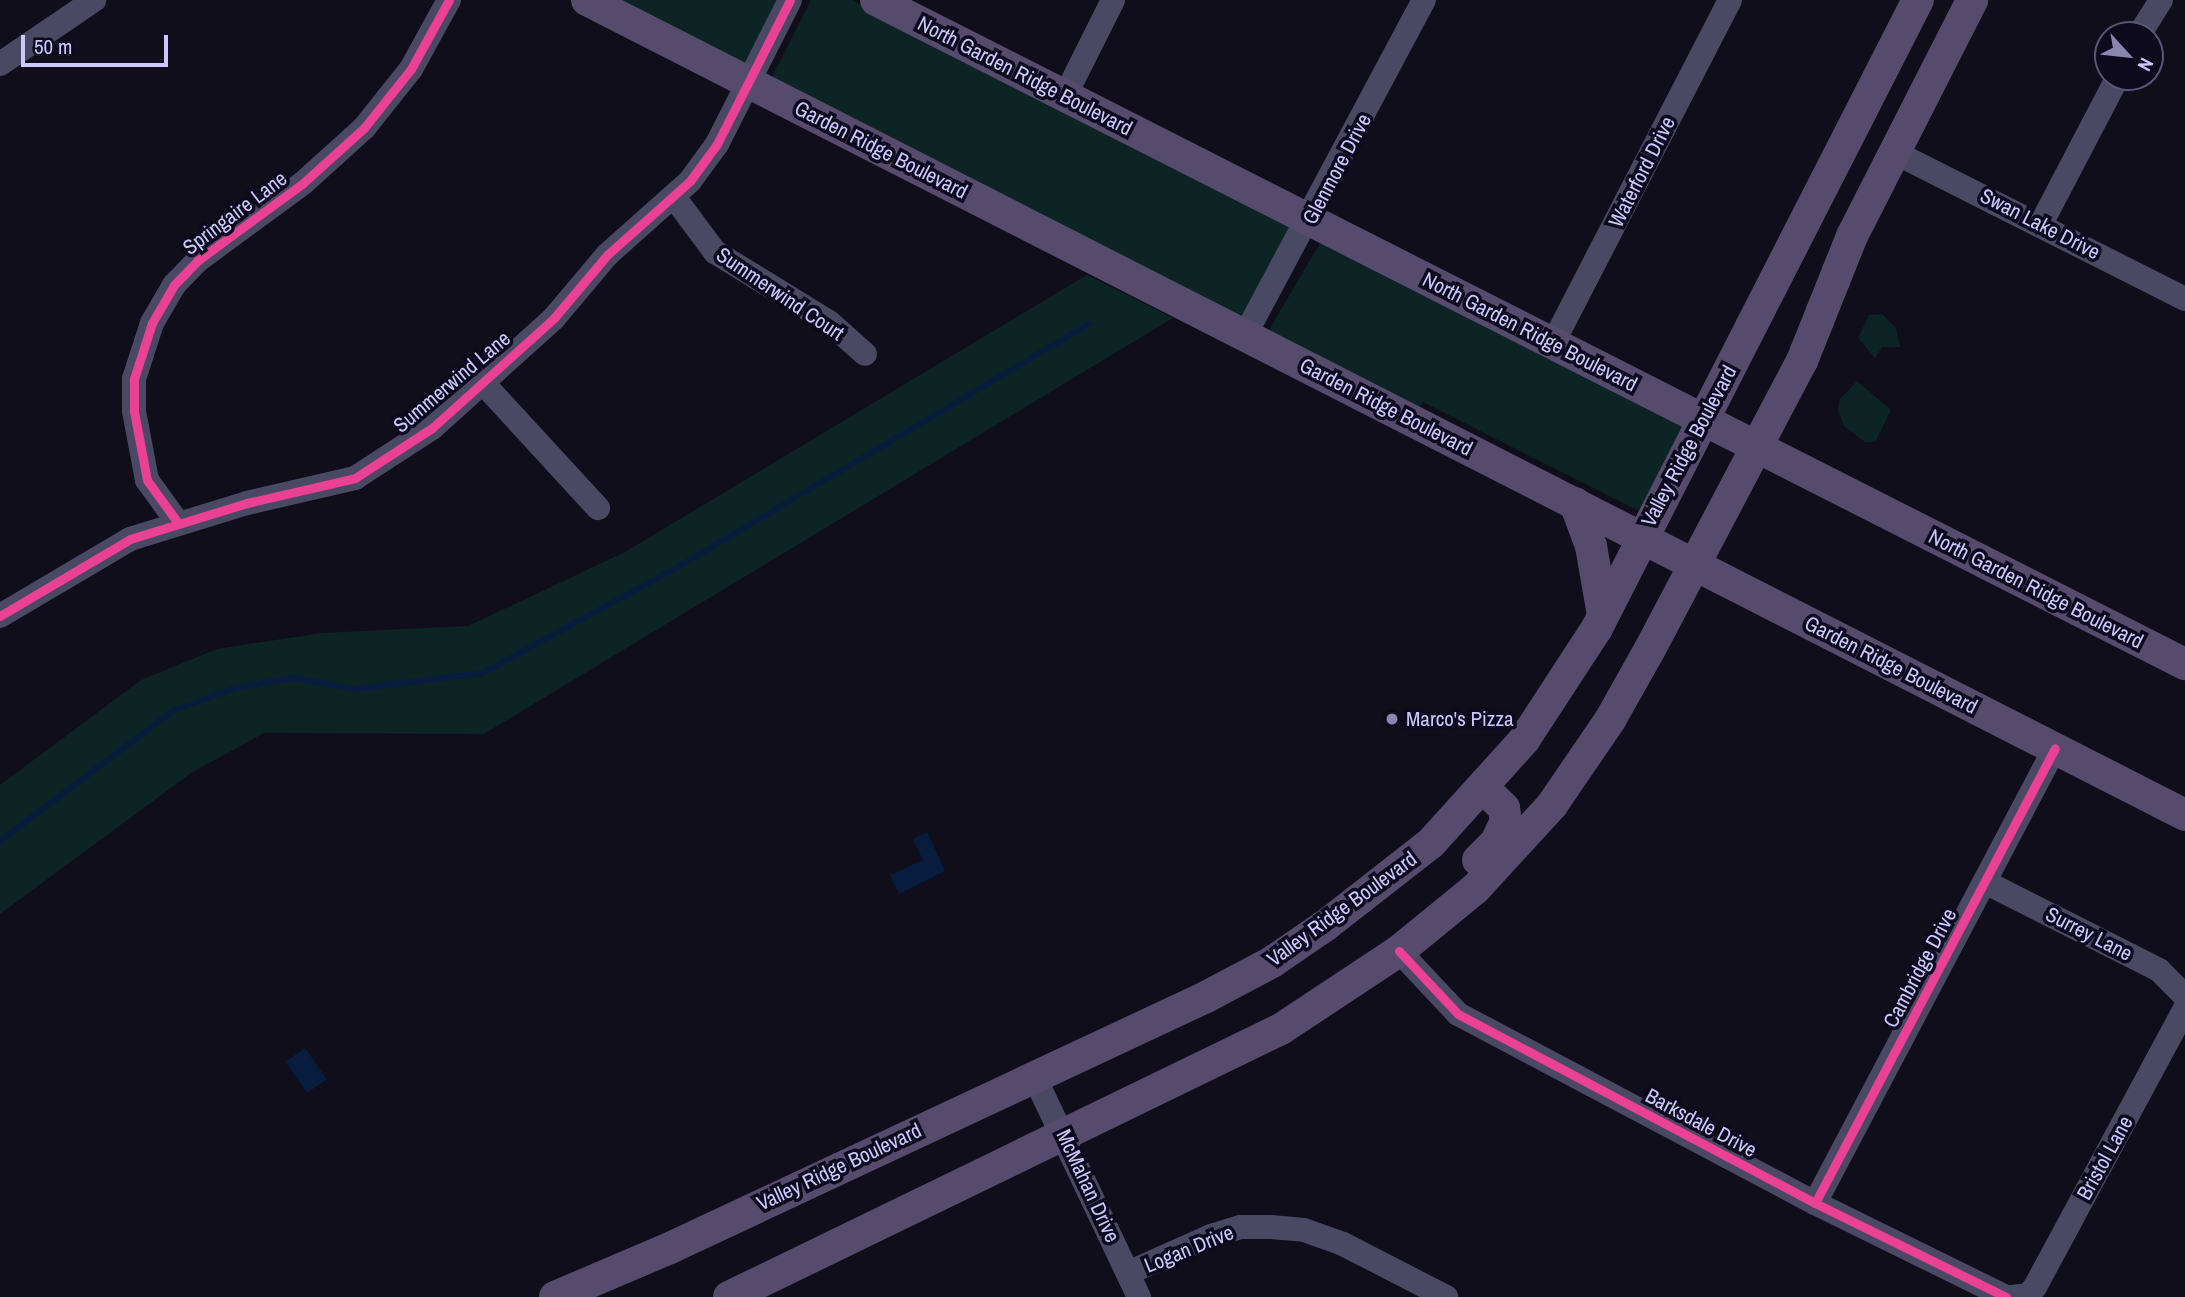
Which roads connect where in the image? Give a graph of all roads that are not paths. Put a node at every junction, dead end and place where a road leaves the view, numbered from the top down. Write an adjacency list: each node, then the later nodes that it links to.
1 (94, 0): 13 (street)
2 (449, 0): 31 (street, Springaire Lane)
3 (587, 0): 14 (main road, Garden Ridge Boulevard)
4 (790, 0): 14 (street, Summerwind Lane)
5 (876, 0): 16 (main road, North Garden Ridge Boulevard)
6 (1113, 0): 16 (street)
7 (1424, 0): 20 (street, Glenmore Drive)
8 (1730, 0): 24 (street, Waterford Drive)
9 (1918, 0): 17 (main road, Valley Ridge Boulevard)
10 (1972, 0): 18 (main road)
11 (2161, 0): 12 (street)
12 (2148, 21)
13 (0, 64)
14 (748, 82): 19 (street, Summerwind Lane); 23 (main road, Garden Ridge Boulevard)
15 (2111, 91): 21 (street)
16 (1065, 96): 20 (main road, North Garden Ridge Boulevard)
17 (1851, 131): 18 (main road); 27 (main road, Valley Ridge Boulevard)
18 (1894, 152): 21 (street, Swan Lake Drive); 28 (main road)
19 (674, 197): 25 (street, Summerwind Court); 26 (street, Summerwind Lane)
20 (1309, 222): 23 (street, Glenmore Drive); 24 (main road, North Garden Ridge Boulevard)
21 (2041, 224): 22 (street, Swan Lake Drive)
22 (2185, 299)
23 (1245, 335): 29 (main road, Garden Ridge Boulevard)
24 (1553, 343): 27 (main road, North Garden Ridge Boulevard)
25 (865, 354)
26 (483, 383): 30 (street); 31 (street, Summerwind Lane)
27 (1703, 419): 28 (main road, North Garden Ridge Boulevard); 32 (main road, Valley Ridge Boulevard)
28 (1758, 447): 33 (main road); 36 (main road, North Garden Ridge Boulevard)
29 (1576, 503): 32 (main road, Garden Ridge Boulevard); 34 (main road)
30 (597, 508)
31 (178, 523): 35 (street, Summerwind Lane)
32 (1642, 537): 33 (main road, Garden Ridge Boulevard); 34 (main road, Valley Ridge Boulevard)
33 (1695, 564): 37 (main road, Garden Ridge Boulevard); 41 (main road)
34 (1603, 615): 38 (main road, Valley Ridge Boulevard)
35 (0, 616)
36 (2185, 664)
37 (2055, 748): 39 (main road, Garden Ridge Boulevard); 40 (street, Cambridge Drive)
38 (1483, 788): 41 (main road); 45 (main road, Valley Ridge Boulevard)
39 (2185, 815)
40 (1985, 882): 43 (street, Surrey Lane); 47 (street, Cambridge Drive)
41 (1436, 921): 42 (main road)
42 (1399, 951): 46 (main road); 47 (street, Barksdale Drive)
43 (2185, 996)
44 (2185, 1009): 54 (street, Bristol Lane)
45 (1034, 1076): 46 (street, McMahan Drive); 49 (main road, Valley Ridge Boulevard)
46 (1066, 1136): 48 (street, McMahan Drive); 50 (main road)
47 (1815, 1203): 53 (street, Barksdale Drive)
48 (1128, 1273): 51 (street, McMahan Drive); 52 (street, Logan Drive)
49 (568, 1295)
50 (729, 1297)
51 (1139, 1297)
52 (1446, 1297)
53 (2006, 1297)
54 (2015, 1297)

